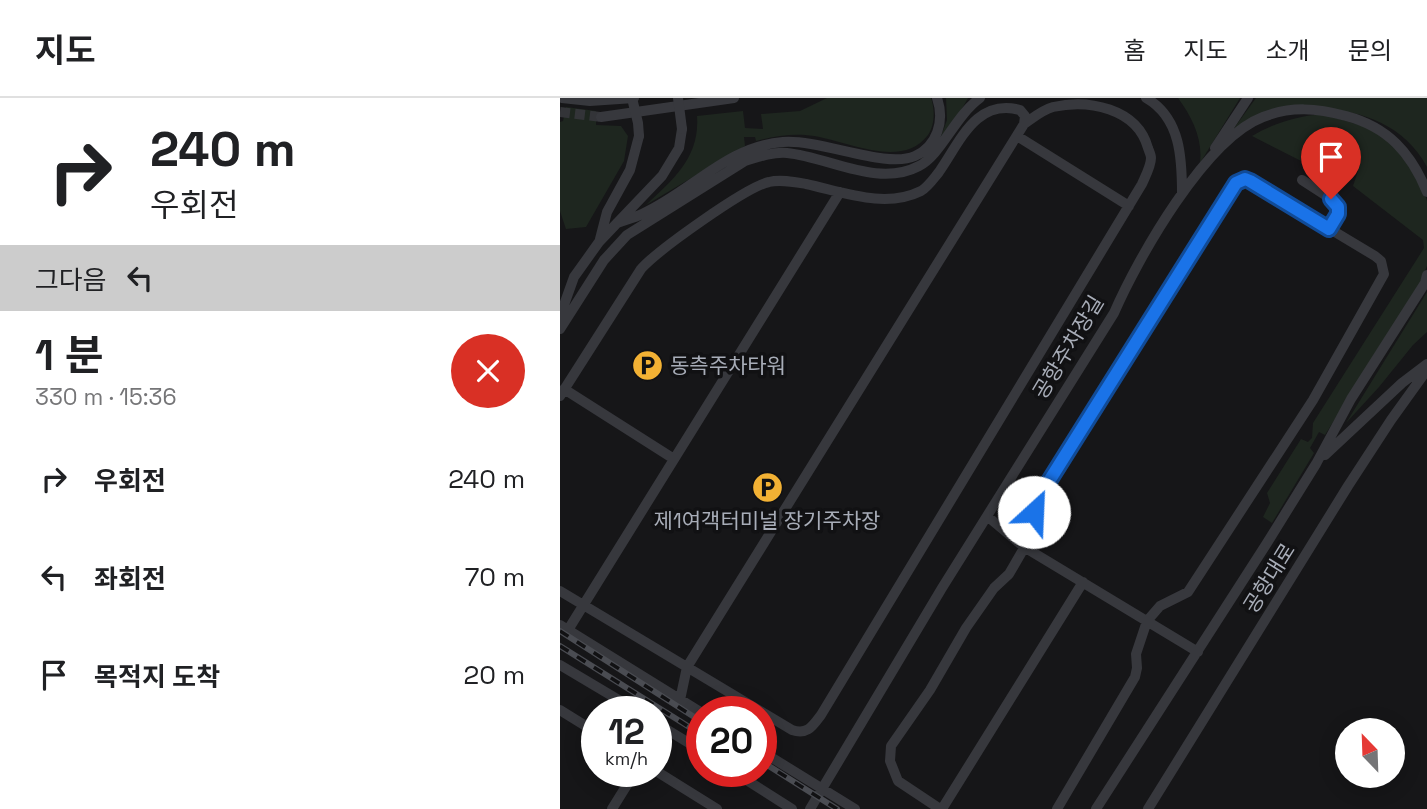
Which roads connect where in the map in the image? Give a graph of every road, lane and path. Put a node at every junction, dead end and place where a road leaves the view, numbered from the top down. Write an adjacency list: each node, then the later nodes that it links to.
1 (562, 98): 2 (street)
2 (633, 98): 20 (street, bridge)
3 (678, 98): 18 (street, bridge)
4 (734, 98): 9 (street)
5 (937, 98): 18 (street)
6 (980, 98): 25 (street)
7 (1146, 98): 16 (street)
8 (1248, 98): 12 (street)
9 (601, 117)
10 (1024, 124): 11 (street); 14 (street); 17 (street)
11 (1017, 136): 17 (street); 40 (street)
12 (1209, 158): 15 (street, 공항주차장길); 16 (street, 공항주차장길)
13 (1302, 180): 19 (street)
14 (840, 192): 28 (street); 29 (street)
15 (1427, 192)
16 (1182, 194): 31 (street, 공항주차장길)
17 (1129, 206): 40 (street)
18 (617, 223): 20 (street)
19 (1329, 229): 32 (street); 36 (street)
20 (599, 242): 22 (street)
21 (1427, 275): 30 (street)
22 (574, 277): 23 (street); 24 (street)
23 (560, 289)
24 (560, 316)
25 (560, 329)
26 (1427, 364): 30 (street)
27 (1427, 370): 59 (street, 공항대로)
28 (562, 393): 29 (street)
29 (674, 459): 35 (street)
30 (1316, 464): 38 (street)
31 (987, 516): 32 (street); 50 (street, 공항주차장길)
32 (1024, 547): 33 (street); 56 (street)
33 (1083, 582): 36 (street); 56 (street)
34 (560, 591): 35 (street)
35 (584, 605): 37 (street); 40 (street)
36 (1147, 621): 38 (street); 57 (street)
37 (564, 627): 42 (street)
38 (1198, 652): 58 (street)
39 (560, 665): 41 (street)
40 (687, 667): 42 (street)
41 (612, 696)
42 (680, 700): 43 (street)
43 (686, 704)
44 (560, 710): 45 (street)
45 (581, 723)
46 (777, 761): 50 (street)
47 (672, 781): 52 (street)
48 (626, 787): 51 (street)
49 (757, 787): 53 (street)
50 (822, 789): 54 (street, 공항주차장길); 55 (street)
51 (612, 809)
52 (717, 809)
53 (792, 809)
54 (810, 809)
55 (855, 809)
56 (941, 809)
57 (1057, 809)
58 (1096, 809)
59 (1148, 809)

